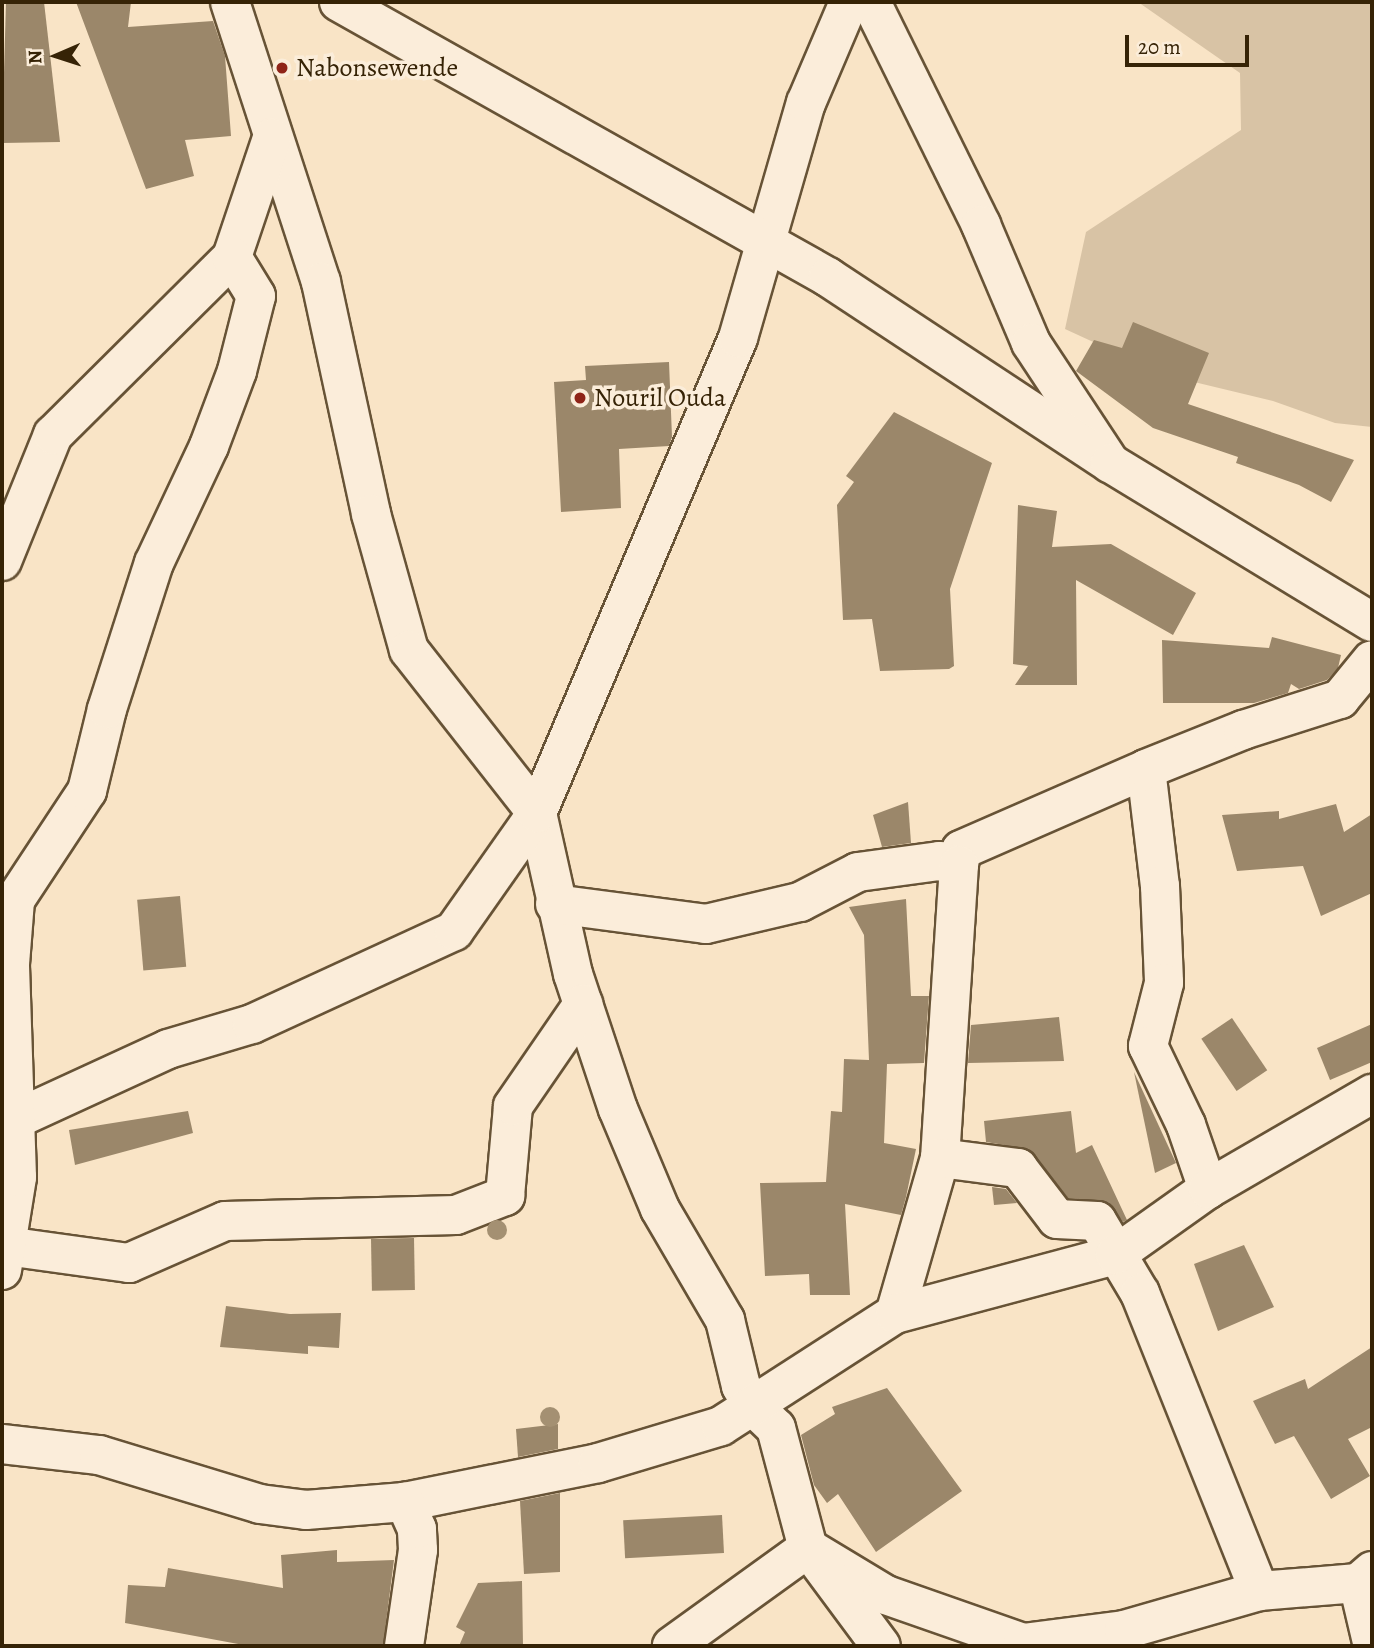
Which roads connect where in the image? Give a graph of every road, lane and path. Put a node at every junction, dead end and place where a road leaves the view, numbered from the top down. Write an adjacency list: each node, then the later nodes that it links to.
1 (230, 2): 5 (street)
2 (340, 2): 6 (street)
3 (849, 2): 6 (street)
4 (871, 2): 8 (street)
5 (272, 138): 7 (street); 13 (street)
6 (767, 242): 8 (street); 13 (street)
7 (232, 257): 9 (street); 16 (street)
8 (1110, 463): 10 (street)
9 (2, 561)
10 (1372, 622)
11 (1372, 660): 12 (street)
12 (1146, 769): 14 (street); 21 (street)
13 (537, 813): 15 (street); 19 (street)
14 (959, 865): 15 (street); 20 (street)
15 (555, 904): 17 (street)
16 (7, 990): 19 (street)
17 (583, 1004): 23 (street); 25 (street)
18 (1372, 1094): 21 (street)
19 (9, 1119): 23 (street)
20 (940, 1158): 22 (street); 24 (street)
21 (1208, 1189): 22 (street)
22 (1115, 1255): 24 (street); 30 (street)
23 (4, 1258)
24 (895, 1314): 25 (street)
25 (752, 1405): 27 (street); 28 (street)
26 (2, 1444): 27 (street)
27 (405, 1502): 32 (street)
28 (808, 1548): 30 (street); 33 (street); 34 (street)
29 (1365, 1577): 30 (street); 31 (street)
30 (1259, 1591)
31 (1372, 1634)
32 (404, 1646)
33 (672, 1646)
34 (881, 1646)

